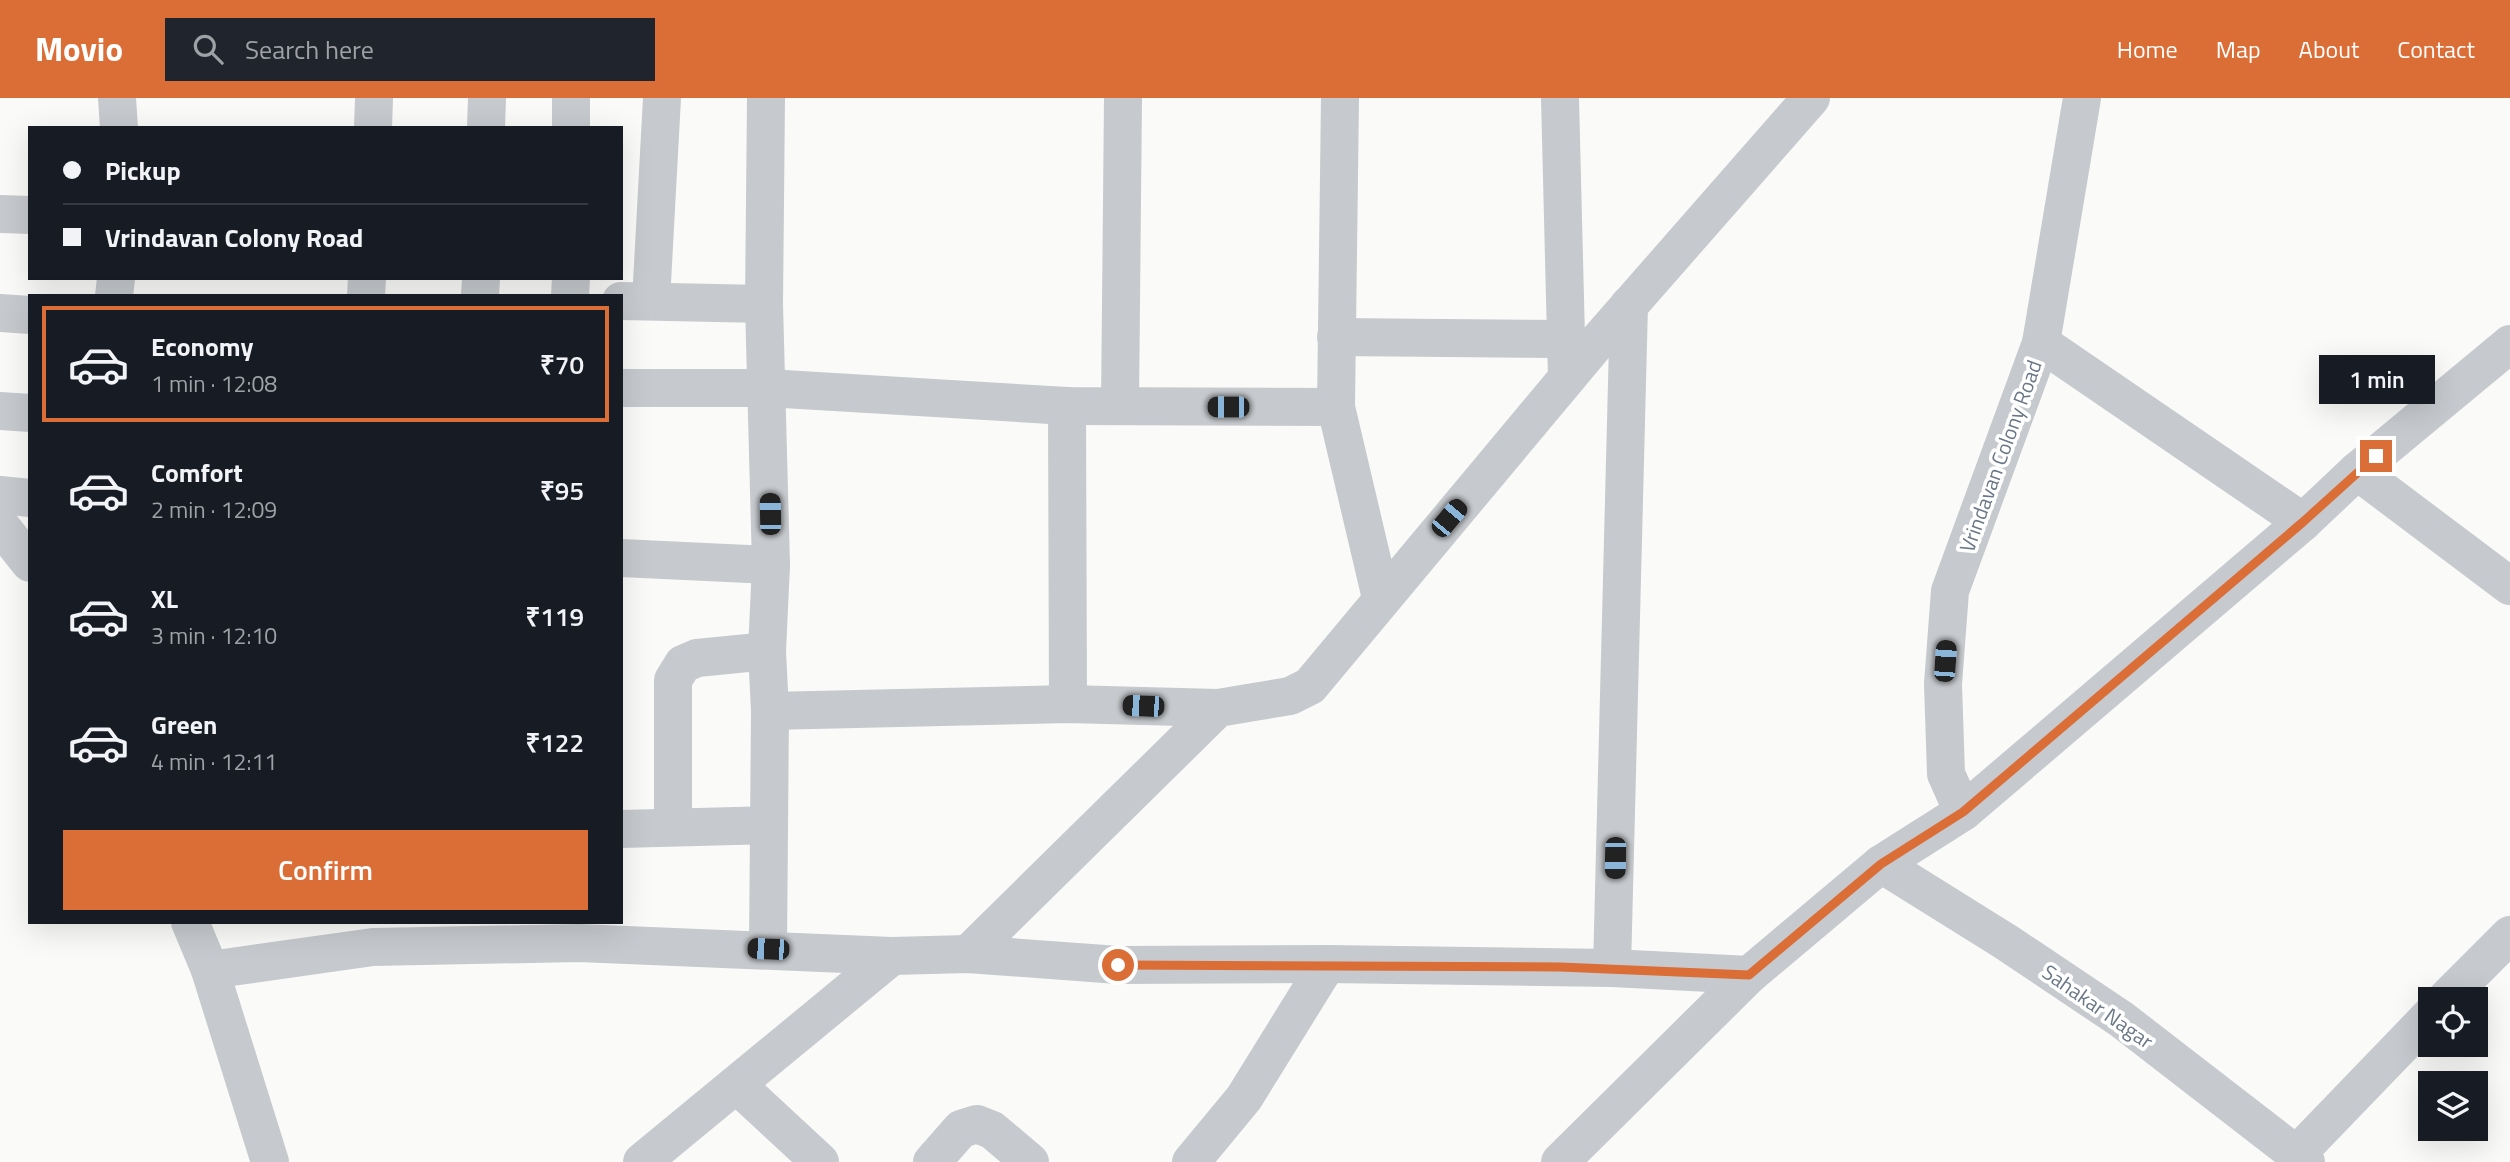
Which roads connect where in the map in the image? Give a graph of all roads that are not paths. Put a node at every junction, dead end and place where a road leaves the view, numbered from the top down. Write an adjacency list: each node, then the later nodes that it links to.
1 (117, 98): 12 (street)
2 (374, 98): 13 (street)
3 (487, 98): 14 (street)
4 (571, 98): 15 (street)
5 (662, 98): 18 (street)
6 (766, 98): 19 (street)
7 (1123, 98): 31 (street)
8 (1340, 98): 23 (street)
9 (1560, 98): 24 (street)
10 (1811, 98): 20 (street)
11 (2082, 98): 25 (street, Vrindavan Colony Road)
12 (119, 126)
13 (373, 126)
14 (486, 126)
15 (571, 126)
16 (0, 214): 17 (street)
17 (28, 215)
18 (636, 301): 19 (street)
19 (764, 304): 29 (street)
20 (1629, 305): 27 (street); 62 (street)
21 (0, 313): 22 (street)
22 (28, 315)
23 (1336, 337): 24 (street); 32 (street)
24 (1566, 339): 27 (street)
25 (2041, 343): 38 (street); 49 (street, Vrindavan Colony Road)
26 (2510, 344): 35 (street)
27 (1567, 378): 44 (street)
28 (623, 388): 29 (street)
29 (767, 388): 30 (street); 42 (street)
30 (1067, 406): 31 (street); 46 (street)
31 (1120, 406): 32 (street)
32 (1336, 407): 44 (street)
33 (0, 411): 34 (street)
34 (28, 413)
35 (2357, 471): 38 (street); 43 (street)
36 (0, 495): 37 (street)
37 (28, 498)
38 (2303, 522): 49 (street)
39 (0, 525): 41 (street)
40 (623, 558): 42 (street)
41 (28, 561)
42 (771, 565): 45 (street)
43 (2510, 586)
44 (1381, 598): 47 (street)
45 (767, 651): 48 (street); 51 (street)
46 (1068, 704): 47 (street); 48 (street)
47 (1218, 708): 59 (street)
48 (770, 711): 50 (street)
49 (1963, 812): 53 (street)
50 (769, 825): 51 (street); 58 (street)
51 (673, 827): 52 (street)
52 (623, 829)
53 (1881, 864): 64 (street); 68 (street, Sahakar Nagar)
54 (191, 924): 63 (street)
55 (580, 932): 57 (street); 58 (street)
56 (2510, 934): 65 (street)
57 (372, 935): 63 (street)
58 (768, 949): 60 (street)
59 (968, 954): 60 (street); 61 (street)
60 (892, 956): 67 (street)
61 (1327, 964): 62 (street); 74 (street)
62 (1612, 968): 64 (street)
63 (210, 970): 69 (street)
64 (1749, 975): 75 (street)
65 (2458, 987)
66 (2418, 1030): 68 (street)
67 (738, 1086): 70 (street); 71 (street)
68 (2301, 1158)
69 (270, 1162)
70 (642, 1162)
71 (820, 1162)
72 (932, 1162): 73 (street)
73 (1030, 1162)
74 (1191, 1162)
75 (1560, 1162)

